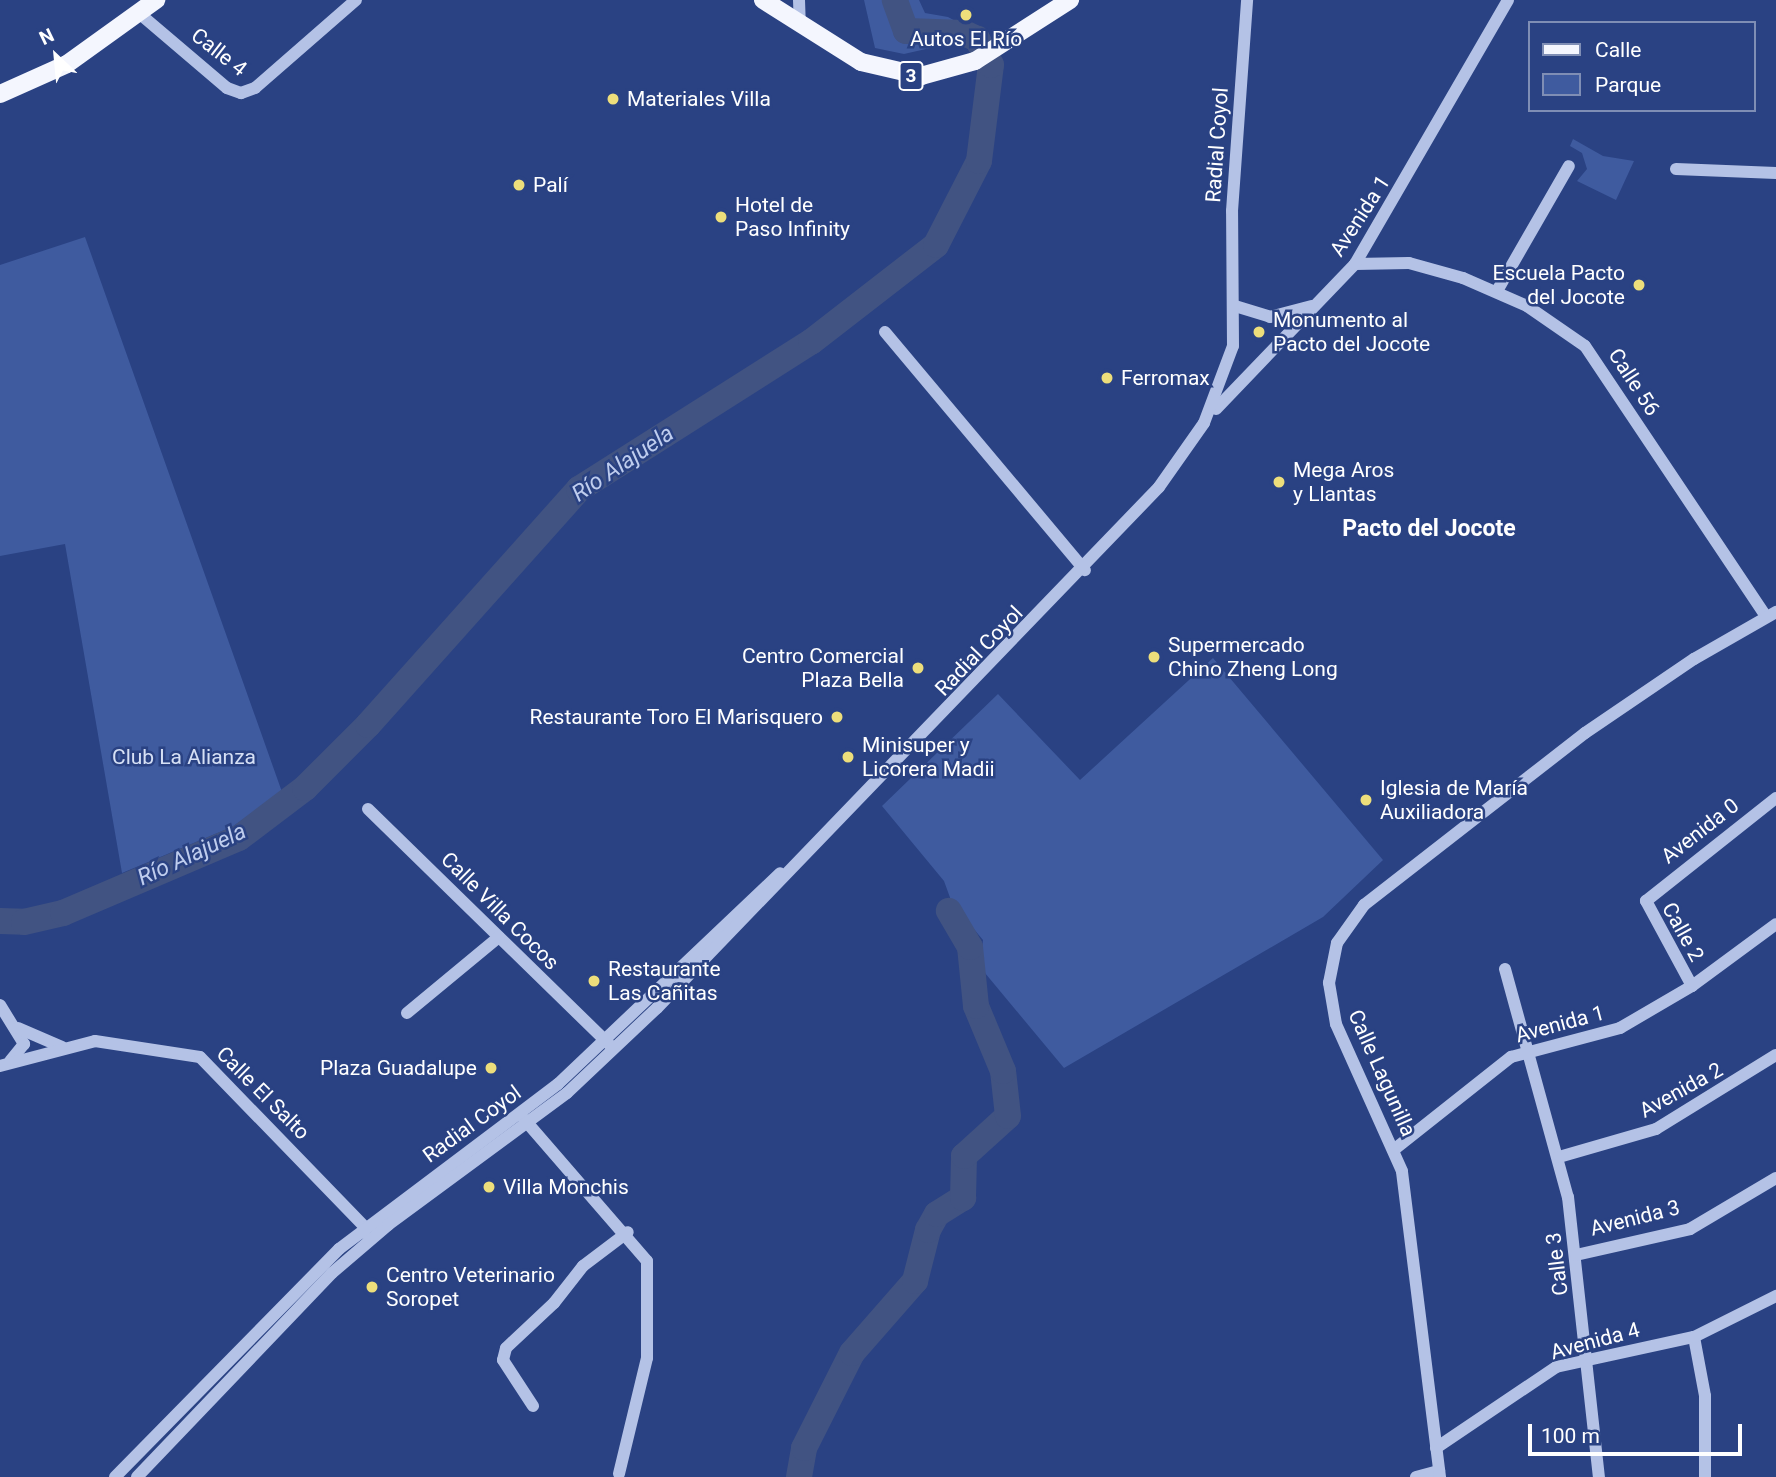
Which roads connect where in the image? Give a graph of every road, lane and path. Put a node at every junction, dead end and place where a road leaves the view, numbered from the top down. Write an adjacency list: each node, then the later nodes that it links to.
1 (156, 0): 8 (main road)
2 (356, 0): 8 (street, Calle 4)
3 (764, 0): 9 (main road, 3)
4 (799, 0): 9 (street)
5 (1070, 0): 9 (main road, 3)
6 (1247, 0): 17 (street, Radial Coyol)
7 (1508, 0): 14 (street, Avenida 1)
8 (140, 14): 10 (main road)
9 (800, 26)
10 (0, 94)
11 (1569, 166): 15 (street)
12 (1676, 169): 13 (street)
13 (1776, 173)
14 (1355, 264): 15 (street, Calle 56); 16 (street, Avenida 1)
15 (1497, 291): 24 (street, Calle 56)
16 (1315, 305): 17 (street); 20 (street, Avenida 1)
17 (1235, 306): 19 (street, Radial Coyol)
18 (885, 332): 23 (street)
19 (1234, 335): 20 (street, Radial Coyol); 21 (street, Radial Coyol)
20 (1223, 401): 21 (street, Avenida 1); 22 (street, Radial Coyol)
21 (1204, 422): 22 (street, Radial Coyol)
22 (1128, 523): 23 (street, Radial Coyol)
23 (1085, 570): 26 (street, Radial Coyol)
24 (1770, 613): 46 (street, Calle Lagunilla)
25 (1776, 798): 28 (street, Avenida 0)
26 (855, 804): 36 (street, Radial Coyol); 37 (street, Radial Coyol)
27 (369, 809): 30 (street, Calle Villa Cocos)
28 (1649, 896): 32 (street, Calle 2)
29 (1776, 924): 32 (street, Avenida 1)
30 (499, 937): 34 (street); 36 (street, Calle Villa Cocos)
31 (1505, 970): 39 (street, Calle 3)
32 (1692, 986): 39 (street, Avenida 1)
33 (0, 1005): 35 (street)
34 (407, 1013)
35 (18, 1028): 38 (street); 42 (street, Calle El Salto)
36 (603, 1042): 37 (street); 41 (street); 43 (street, Radial Coyol)
37 (618, 1045): 41 (street, Radial Coyol)
38 (63, 1047): 42 (street, Calle El Salto); 52 (street, Calle El Salto)
39 (1526, 1053): 46 (street, Avenida 1); 47 (street, Calle 3)
40 (1776, 1055): 47 (street, Avenida 2)
41 (607, 1056): 44 (street, Radial Coyol)
42 (0, 1066)
43 (520, 1114): 44 (street); 45 (street, Radial Coyol)
44 (529, 1124): 49 (street, Radial Coyol); 53 (street)
45 (499, 1131): 48 (street, Radial Coyol); 49 (street)
46 (1396, 1148): 63 (street, Calle Lagunilla)
47 (1559, 1157): 54 (street, Calle 3)
48 (432, 1177): 51 (street); 52 (street, Radial Coyol)
49 (456, 1177): 51 (street, Radial Coyol)
50 (1776, 1178): 54 (street, Avenida 3)
51 (416, 1206): 55 (street, Radial Coyol)
52 (365, 1227): 55 (street); 59 (street, Radial Coyol)
53 (628, 1232): 62 (street); 66 (street)
54 (1576, 1255): 58 (street, Calle 3)
55 (332, 1273): 60 (street, Radial Coyol)
56 (1776, 1296): 57 (street, Avenida 4)
57 (1694, 1337): 58 (street, Avenida 4); 70 (street)
58 (1587, 1359): 63 (street, Avenida 4); 69 (street, Calle 3)
59 (209, 1376): 60 (street); 61 (street); 65 (street, Radial Coyol)
60 (228, 1378): 61 (street, Radial Coyol)
61 (214, 1393): 67 (street, Radial Coyol)
62 (533, 1406)
63 (1436, 1448): 64 (street, Calle Lagunilla)
64 (1439, 1474): 68 (street)
65 (116, 1476)
66 (621, 1476)
67 (137, 1477)
68 (1416, 1477)
69 (1599, 1477)
70 (1705, 1477)

